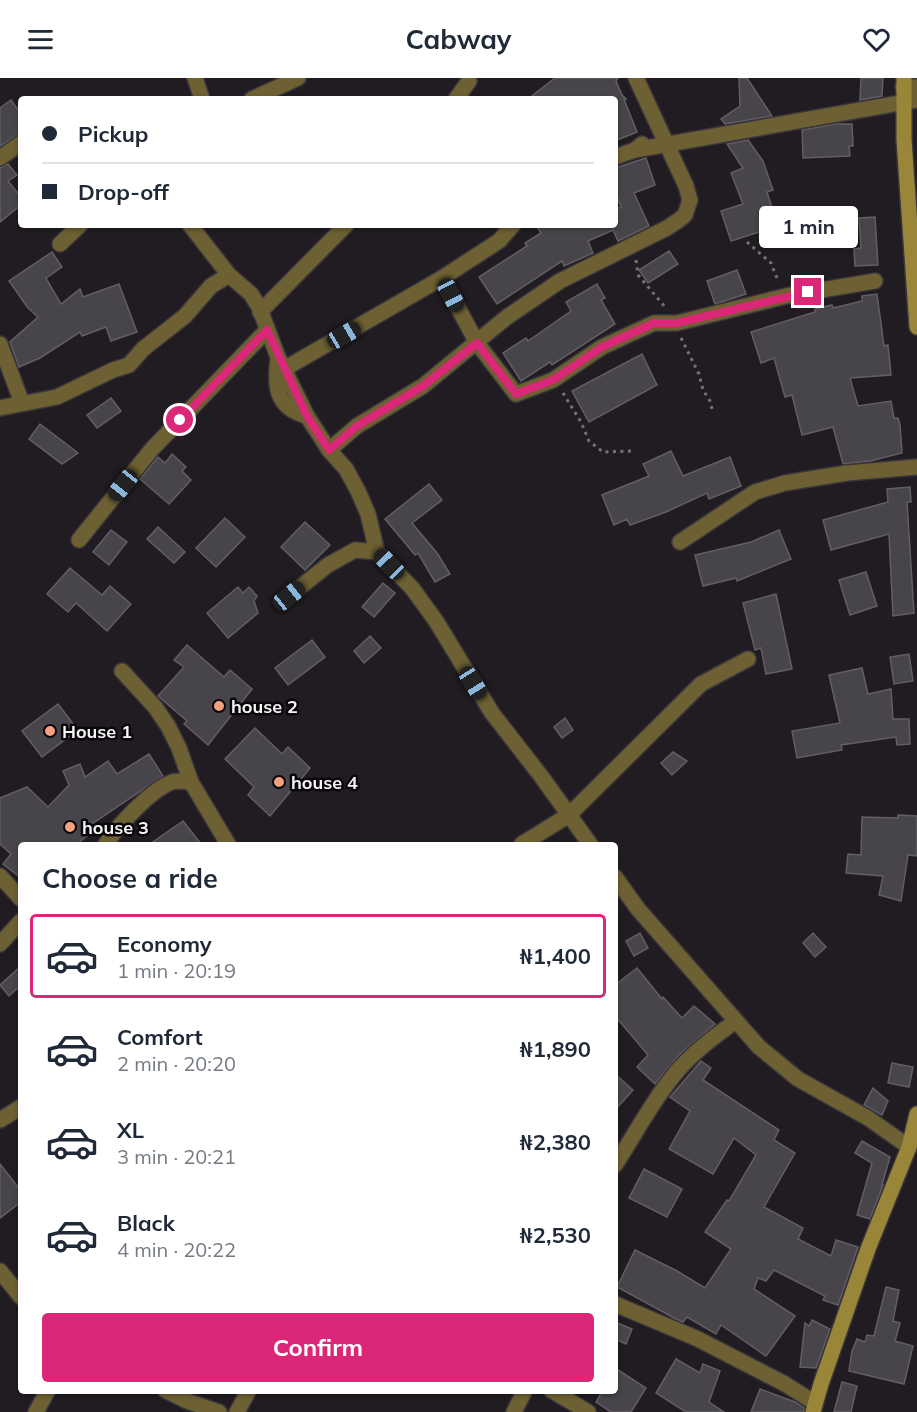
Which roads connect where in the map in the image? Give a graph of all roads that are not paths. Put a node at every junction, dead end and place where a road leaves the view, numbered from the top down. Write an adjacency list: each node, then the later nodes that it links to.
1 (195, 78): 6 (street)
2 (298, 78): 7 (street)
3 (636, 78): 10 (street)
4 (469, 81): 8 (street)
5 (908, 84): 24 (street)
6 (201, 96)
7 (259, 96)
8 (458, 96)
9 (917, 100): 12 (street)
10 (661, 129): 12 (street); 26 (street)
11 (18, 145): 14 (street)
12 (635, 150): 13 (street)
13 (618, 156)
14 (0, 158)
15 (77, 228): 19 (street)
16 (192, 228): 20 (street)
17 (343, 228): 23 (street)
18 (511, 228): 21 (street)
19 (60, 244)
20 (229, 275): 23 (street); 29 (street)
21 (442, 278): 26 (street); 28 (street)
22 (875, 282): 26 (street)
23 (260, 312): 25 (street)
24 (917, 327)
25 (267, 330): 28 (street); 33 (street)
26 (477, 343): 31 (street)
27 (0, 344): 29 (street)
28 (281, 363): 31 (street)
29 (22, 403): 30 (street)
30 (0, 408)
31 (329, 450): 35 (street)
32 (917, 467): 34 (street)
33 (79, 540)
34 (680, 542)
35 (377, 552): 36 (street); 40 (street)
36 (289, 596)
37 (748, 658): 40 (street)
38 (122, 671): 39 (street)
39 (191, 782): 41 (street); 42 (street)
40 (569, 815): 43 (street); 44 (street)
41 (107, 842)
42 (227, 842)
43 (525, 842)
44 (589, 842)
45 (0, 876): 47 (street)
46 (618, 881): 50 (street)
47 (18, 896)
48 (18, 924): 49 (street)
49 (0, 944)
50 (736, 1022): 54 (street); 55 (street)
51 (18, 1109): 53 (street)
52 (917, 1114): 54 (street)
53 (0, 1120)
54 (909, 1147): 64 (street)
55 (618, 1160)
56 (0, 1271): 57 (street)
57 (18, 1293)
58 (618, 1305): 64 (street)
59 (46, 1394): 65 (street)
60 (173, 1394): 66 (street)
61 (247, 1394): 67 (street)
62 (523, 1394): 68 (street)
63 (558, 1394): 69 (street)
64 (814, 1408)
65 (36, 1412)
66 (219, 1412)
67 (237, 1412)
68 (514, 1412)
69 (588, 1412)

